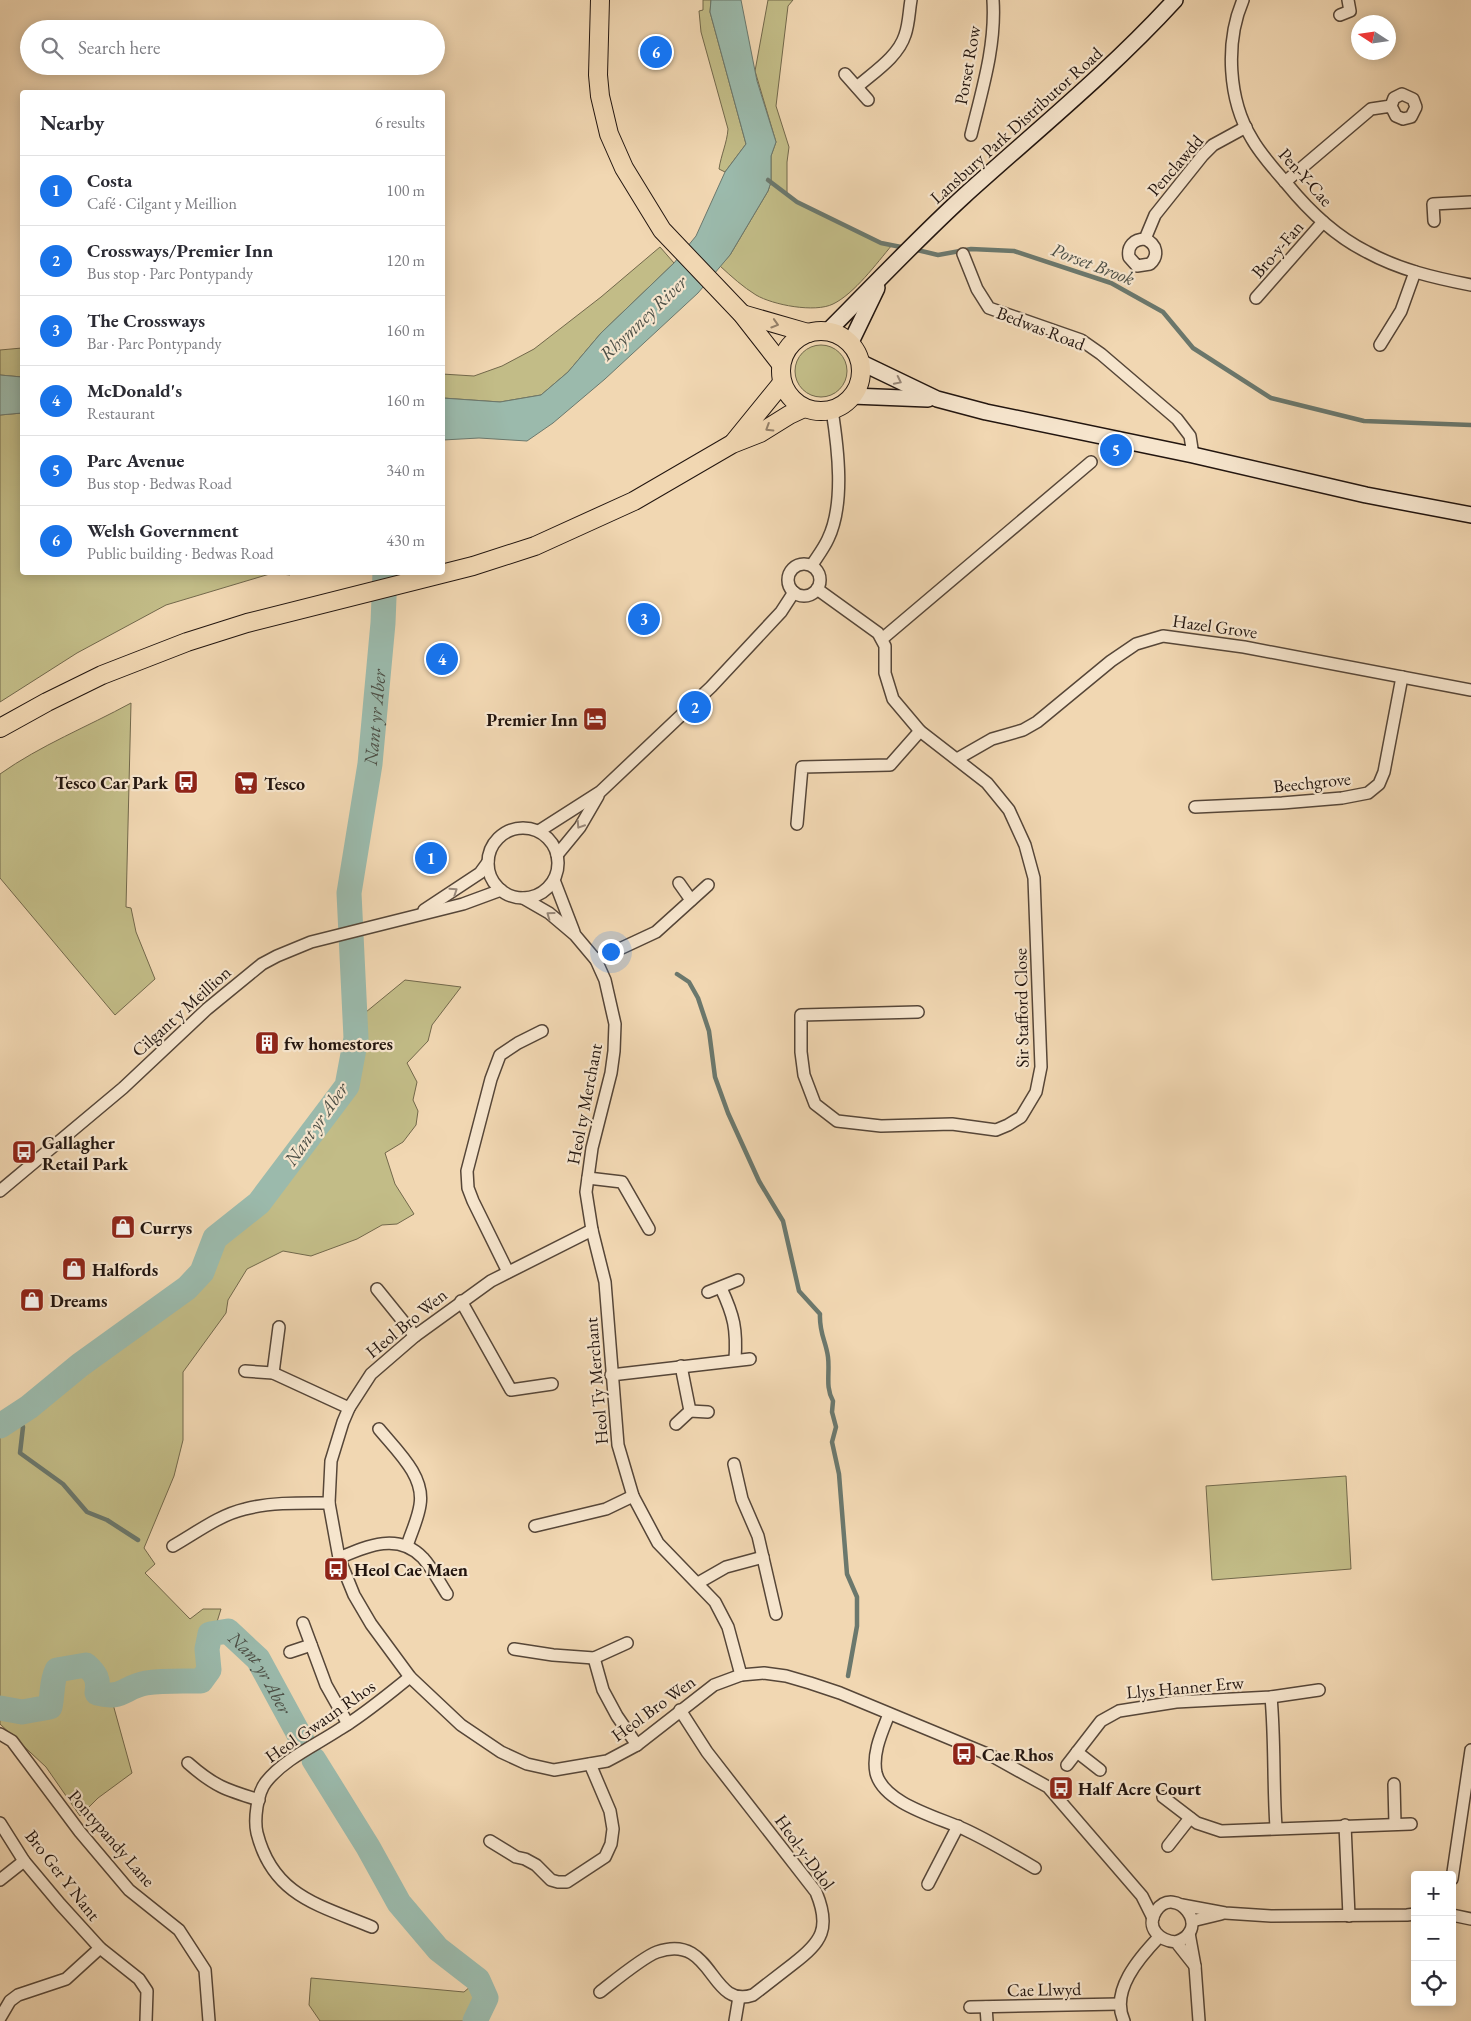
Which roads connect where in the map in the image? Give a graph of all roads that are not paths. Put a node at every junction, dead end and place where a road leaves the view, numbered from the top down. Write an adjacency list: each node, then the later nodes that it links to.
1 (600, 0): 24 (main road)
2 (911, 0): 9 (street)
3 (993, 0): 13 (street, Porset Row)
4 (1175, 0): 21 (main road, Lansbury Park Distributor Road)
5 (1243, 0): 12 (street, Pen-Y-Cae)
6 (1348, 0): 7 (street)
7 (1340, 15)
8 (845, 74): 9 (street)
9 (857, 87): 10 (street)
10 (868, 100)
11 (1391, 106): 14 (street)
12 (1246, 128): 14 (street, Pen-Y-Cae); 18 (street, Penclawdd)
13 (971, 135)
14 (1285, 182): 17 (street, Pen-Y-Cae)
15 (1471, 202): 16 (street)
16 (1434, 221)
17 (1323, 222): 20 (street, Pen-Y-Cae); 23 (street, Bro-y-Fan)
18 (1145, 239)
19 (963, 254): 37 (street, Bedwas Road)
20 (1415, 272): 22 (street, Pen-Y-Cae); 28 (street)
21 (882, 277): 25 (main road, Lansbury Park Distributor Road); 27 (main road, Lansbury Park Distributor Road)
22 (1471, 285)
23 (1256, 298)
24 (742, 314): 26 (main road, one-way to 26); 30 (main road)
25 (827, 332): 26 (main road); 27 (main road)
26 (808, 333): 30 (main road)
27 (850, 344): 29 (main road)
28 (1380, 345)
29 (860, 362): 32 (main road); 33 (main road, one-way to 33)
30 (781, 364): 31 (main road)
31 (782, 383): 34 (main road); 36 (main road)
32 (852, 396): 33 (main road); 35 (main road)
33 (937, 399): 37 (main road)
34 (804, 408): 35 (main road); 36 (main road, one-way to 36)
35 (832, 410): 40 (street)
36 (732, 444): 41 (main road)
37 (1192, 455): 39 (main road)
38 (1091, 462): 45 (street)
39 (1471, 515)
40 (812, 565): 43 (street); 44 (street)
41 (445, 573)
42 (439, 575): 48 (main road)
43 (817, 589): 44 (street); 45 (street)
44 (794, 592): 51 (street)
45 (882, 639): 49 (street, Sir Stafford Close)
46 (1402, 677): 47 (street, Hazel Grove); 50 (street, Hazel Grove); 52 (street, Beechgrove)
47 (1471, 690)
48 (0, 728)
49 (920, 731): 50 (street, Sir Stafford Close); 53 (street)
50 (957, 759): 66 (street, Sir Stafford Close)
51 (600, 792): 54 (street); 55 (street, one-way to 55)
52 (1195, 807)
53 (797, 824)
54 (539, 831): 55 (street); 56 (street)
55 (557, 855): 57 (street)
56 (488, 862): 60 (street); 63 (street, Cilgant y Meillion, one-way to 56)
57 (554, 880): 61 (street); 64 (street, Heol ty Merchant)
58 (679, 883): 62 (street)
59 (708, 885): 62 (street)
60 (501, 890): 61 (street); 63 (street, Cilgant y Meillion)
61 (523, 898): 64 (street, Heol ty Merchant, one-way to 61)
62 (692, 900): 65 (street)
63 (416, 915): 69 (street, Cilgant y Meillion)
64 (575, 935): 65 (street, Heol ty Merchant)
65 (596, 960): 68 (street, Heol ty Merchant)
66 (918, 1012)
67 (542, 1031): 72 (street)
68 (588, 1178): 70 (street); 71 (street, Heol ty Merchant)
69 (0, 1191)
70 (649, 1229)
71 (592, 1230): 72 (street, Heol Bro Wen); 85 (street, Heol Ty Merchant)
72 (508, 1272): 77 (street, Heol Bro Wen)
73 (738, 1280): 74 (street)
74 (720, 1288): 76 (street); 81 (street)
75 (377, 1289): 79 (street)
76 (708, 1292)
77 (461, 1301): 79 (street, Heol Bro Wen); 86 (street)
78 (279, 1327): 84 (street)
79 (415, 1336): 87 (street, Heol Bro Wen)
80 (750, 1359): 81 (street)
81 (735, 1360): 82 (street)
82 (682, 1366): 85 (street); 88 (street)
83 (245, 1371): 84 (street)
84 (272, 1373): 87 (street)
85 (611, 1375): 93 (street, Heol Ty Merchant)
86 (552, 1384)
87 (349, 1408): 94 (street, Heol Bro Wen)
88 (690, 1411): 89 (street); 90 (street)
89 (708, 1412)
90 (676, 1424)
91 (380, 1429): 97 (street)
92 (734, 1464): 98 (street)
93 (633, 1496): 95 (street); 100 (street, Heol Ty Merchant)
94 (329, 1503): 96 (street); 99 (street, Heol Bro Wen)
95 (535, 1526)
96 (174, 1546)
97 (407, 1546): 99 (street); 101 (street)
98 (763, 1557): 100 (street); 102 (street)
99 (339, 1558): 110 (street, Heol Bro Wen)
100 (698, 1583): 109 (street, Heol Ty Merchant)
101 (447, 1594)
102 (776, 1614)
103 (303, 1623): 105 (street)
104 (627, 1643): 108 (street)
105 (311, 1645): 107 (street); 115 (street)
106 (514, 1649): 108 (street)
107 (290, 1652)
108 (594, 1658): 117 (street)
109 (741, 1675): 113 (street, Heol Bro Wen); 114 (street, Heol Bro Wen)
110 (410, 1677): 115 (street, Heol Gwaun Rhos); 121 (street, Heol Bro Wen)
111 (1319, 1690): 112 (street, Llys Hanner Erw)
112 (1270, 1698): 119 (street, Llys Hanner Erw); 133 (street, Llys Hanner Erw)
113 (680, 1710): 117 (street, Heol Bro Wen); 158 (street, Heol-y-Ddol)
114 (889, 1714): 132 (street); 141 (street, Heol Bro Wen)
115 (348, 1724): 126 (street, Heol Gwaun Rhos)
116 (0, 1734): 164 (street, Pontypandy Lane)
117 (637, 1745): 121 (street, Heol Bro Wen)
118 (1471, 1750): 138 (street)
119 (1077, 1752): 122 (street, Llys Hanner Erw); 123 (street)
120 (188, 1763): 126 (street)
121 (590, 1764): 134 (street)
122 (1067, 1765)
123 (1100, 1770)
124 (1394, 1784): 129 (street)
125 (1163, 1797): 127 (street)
126 (259, 1800): 151 (street, Heol Gwaun Rhos)
127 (1190, 1818): 133 (street); 135 (street)
128 (0, 1823): 136 (street, Bro Ger Y Nant)
129 (1395, 1824): 130 (street); 131 (street)
130 (1410, 1824)
131 (1345, 1825): 133 (street); 146 (street)
132 (958, 1826): 137 (street); 140 (street)
133 (1276, 1827)
134 (490, 1841)
135 (1168, 1846)
136 (24, 1861): 139 (street); 155 (street, Bro Ger Y Nant)
137 (1035, 1868)
138 (1453, 1871)
139 (0, 1880)
140 (928, 1884)
141 (1142, 1896): 142 (street); 148 (street, Heol Bro Wen)
142 (1170, 1903): 143 (street); 148 (street)
143 (1182, 1905): 144 (street); 150 (street)
144 (1226, 1913): 146 (street); 150 (street)
145 (1411, 1914): 146 (street)
146 (1349, 1916)
147 (1456, 1916): 149 (street)
148 (1153, 1918): 153 (street, Heol Bro Wen)
149 (1471, 1919)
150 (1192, 1921): 152 (street)
151 (372, 1927)
152 (1189, 1932): 154 (street); 156 (street)
153 (1159, 1938): 154 (street); 159 (street)
154 (1176, 1942): 156 (street)
155 (100, 1948): 162 (street); 163 (street, Bro Ger Y Nant)
156 (1195, 1966): 168 (street)
157 (600, 1992): 158 (street)
158 (739, 1997): 165 (street)
159 (1119, 2004): 161 (street, Cae Llwyd); 167 (street)
160 (970, 2007): 161 (street, Cae Llwyd)
161 (986, 2007): 166 (street)
162 (0, 2018)
163 (146, 2021)
164 (209, 2021)
165 (736, 2021)
166 (988, 2021)
167 (1124, 2021)
168 (1199, 2021)

